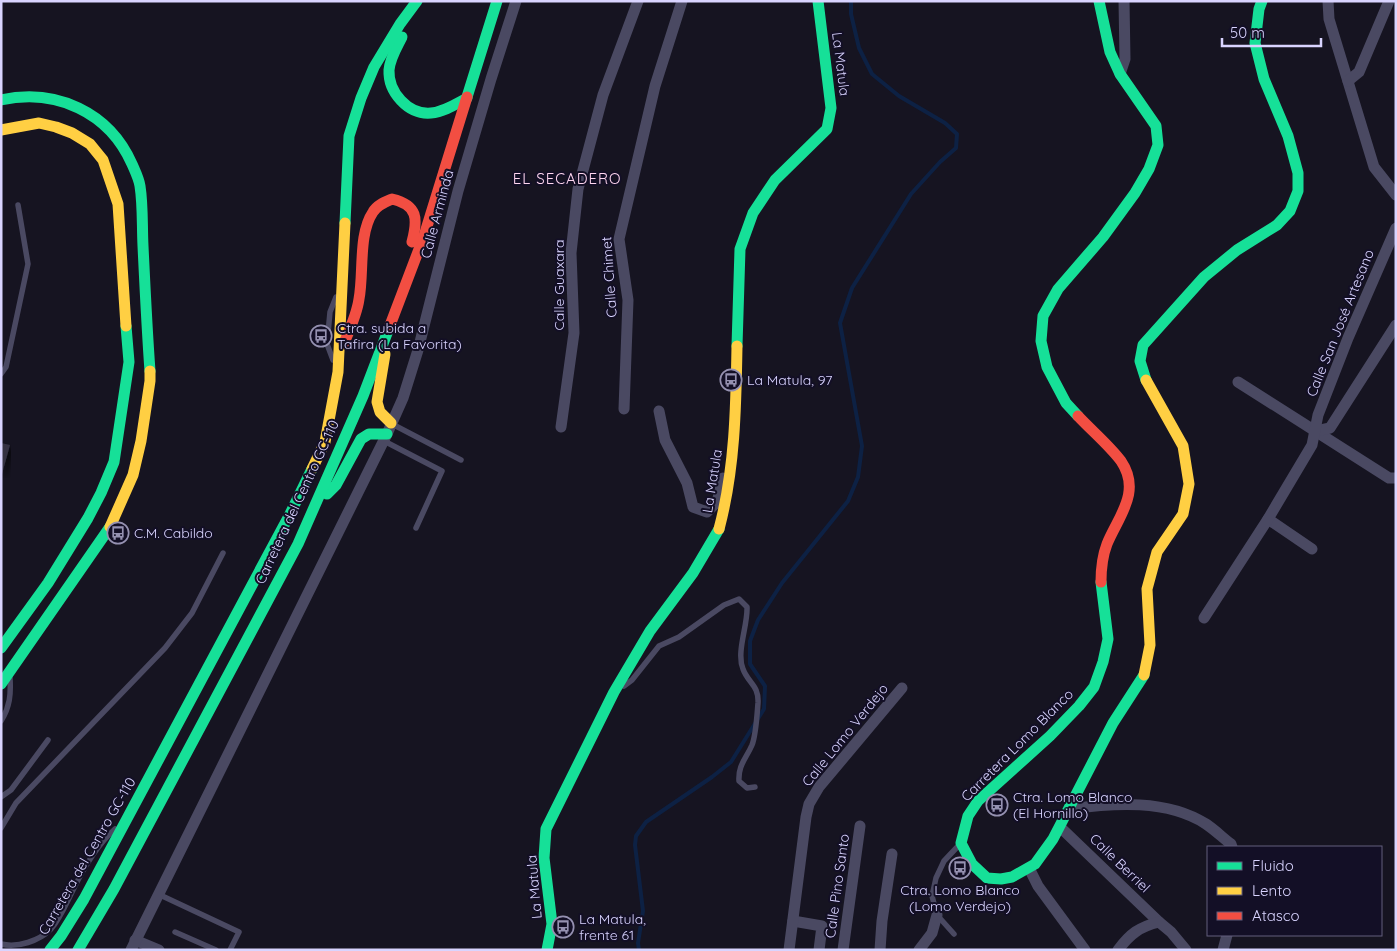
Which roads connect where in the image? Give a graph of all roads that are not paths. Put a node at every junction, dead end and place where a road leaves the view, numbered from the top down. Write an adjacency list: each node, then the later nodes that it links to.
1 (419, 1): 16 (main road); 22 (main road)
2 (497, 1): 13 (main road)
3 (502, 1): 13 (main road)
4 (516, 1): 33 (street, Calle Arminda)
5 (682, 1): 29 (street, Calle Chimet)
6 (818, 1): 34 (main road, La Matula)
7 (1099, 1): 14 (main road, Carretera Lomo Blanco)
8 (1124, 1): 14 (street)
9 (1328, 1): 15 (street)
10 (1389, 1): 15 (street)
11 (637, 2): 31 (street, Calle Guaxara)
12 (1259, 4): 52 (main road)
13 (481, 53): 16 (main road, Carretera del Centro GC-110)
14 (1120, 74): 57 (main road, Carretera Lomo Blanco)
15 (1348, 81): 19 (street)
16 (466, 98): 24 (main road, Carretera del Centro GC-110)
17 (1, 100): 44 (main road)
18 (1, 130): 43 (main road)
19 (1396, 196)
20 (18, 205): 27 (lane)
21 (1396, 228): 32 (street, Calle San José Artesano)
22 (343, 281): 25 (main road, Carretera del Centro GC-110); 26 (lane)
23 (1396, 325): 32 (street)
24 (388, 330): 25 (main road); 33 (main road); 37 (main road, Carretera del Centro GC-110)
25 (338, 360): 26 (main road, Carretera del Centro GC-110)
26 (338, 372): 53 (main road, Carretera del Centro GC-110)
27 (1, 374)
28 (1238, 382): 32 (street)
29 (624, 409)
30 (659, 412): 34 (street)
31 (561, 427)
32 (1316, 431): 36 (street); 38 (street, Calle San José Artesano)
33 (387, 433): 35 (lane); 37 (main road); 39 (lane); 61 (street, Calle Arminda)
34 (734, 434): 47 (main road, La Matula)
35 (461, 460)
36 (1396, 478)
37 (315, 507): 71 (main road, Carretera del Centro GC-110)
38 (1268, 519): 40 (street); 42 (street, Calle San José Artesano)
39 (416, 528)
40 (1312, 549)
41 (222, 553): 56 (lane)
42 (1204, 618)
43 (1, 648)
44 (10, 671): 45 (main road); 48 (lane)
45 (1, 684)
46 (902, 688): 63 (street, Calle Lomo Verdejo)
47 (614, 692): 50 (lane); 75 (main road, La Matula)
48 (1, 721)
49 (48, 740): 51 (lane)
50 (755, 787)
51 (1, 797)
52 (1070, 808): 55 (main road); 58 (street)
53 (129, 816): 68 (lane); 70 (main road, Carretera del Centro GC-110)
54 (860, 826): 78 (street, Calle Pino Santo)
55 (1060, 827): 60 (main road); 64 (street, Calle Berriel)
56 (1, 828)
57 (961, 843): 60 (main road); 62 (lane)
58 (1232, 846)
59 (892, 854): 79 (street)
60 (1029, 868): 81 (street)
61 (158, 894): 69 (street, Calle Arminda); 74 (lane)
62 (937, 915): 66 (lane); 80 (street)
63 (793, 922): 76 (street, Calle Lomo Verdejo); 77 (street)
64 (1159, 922): 82 (street); 83 (street)
65 (175, 932): 73 (lane)
66 (954, 934)
67 (1227, 936): 84 (street)
68 (1, 944)
69 (133, 945): 72 (street)
70 (50, 950)
71 (78, 950)
72 (159, 950)
73 (216, 950)
74 (230, 950)
75 (547, 950)
76 (789, 950)
77 (819, 950)
78 (843, 950)
79 (880, 950)
80 (919, 950)
81 (1085, 950)
82 (1118, 950)
83 (1186, 950)
84 (1223, 950)

